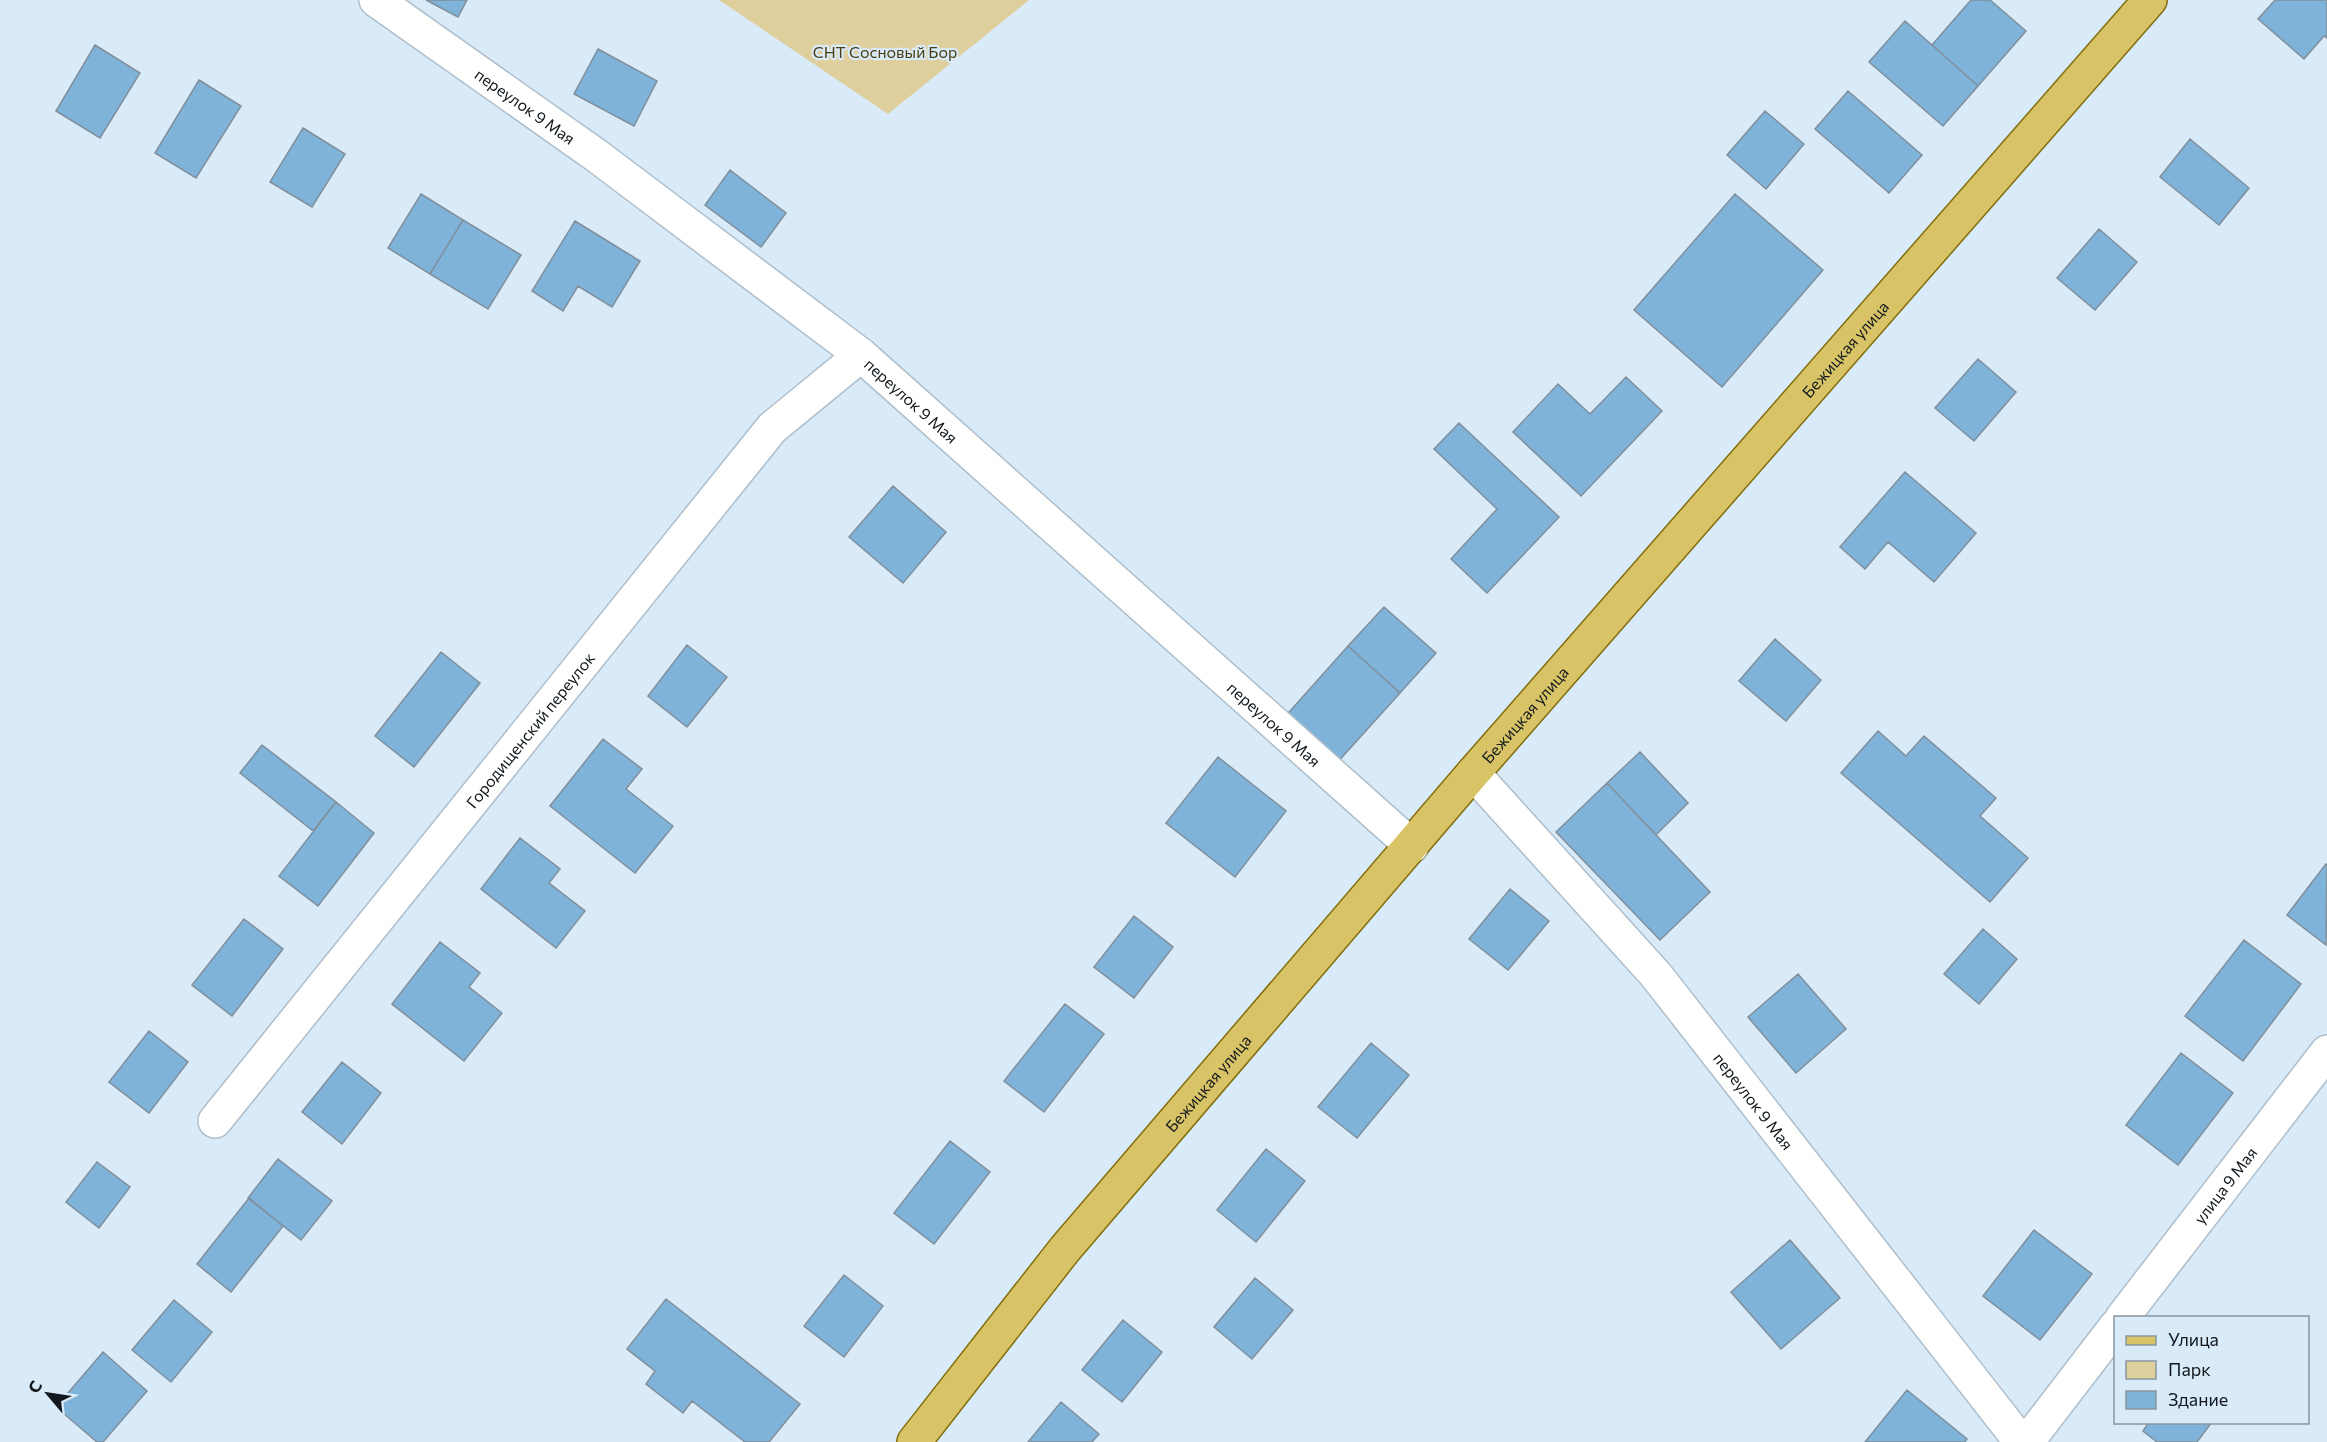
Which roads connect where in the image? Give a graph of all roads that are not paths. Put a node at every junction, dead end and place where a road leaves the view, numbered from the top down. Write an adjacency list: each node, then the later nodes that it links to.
1 (376, 0): 3 (street, переулок 9 Мая)
2 (2150, 0): 4 (main road, Бежицкая улица)
3 (861, 355): 5 (street, переулок 9 Мая); 7 (street, Городищенский переулок)
4 (1473, 773): 5 (main road, Бежицкая улица); 11 (street, переулок 9 Мая)
5 (1412, 846): 10 (main road, Бежицкая улица)
6 (2327, 1052): 8 (street, улица 9 Мая)
7 (215, 1121)
8 (2123, 1316)
9 (2114, 1327): 12 (street)
10 (914, 1442)
11 (2021, 1442)
12 (2027, 1442)

